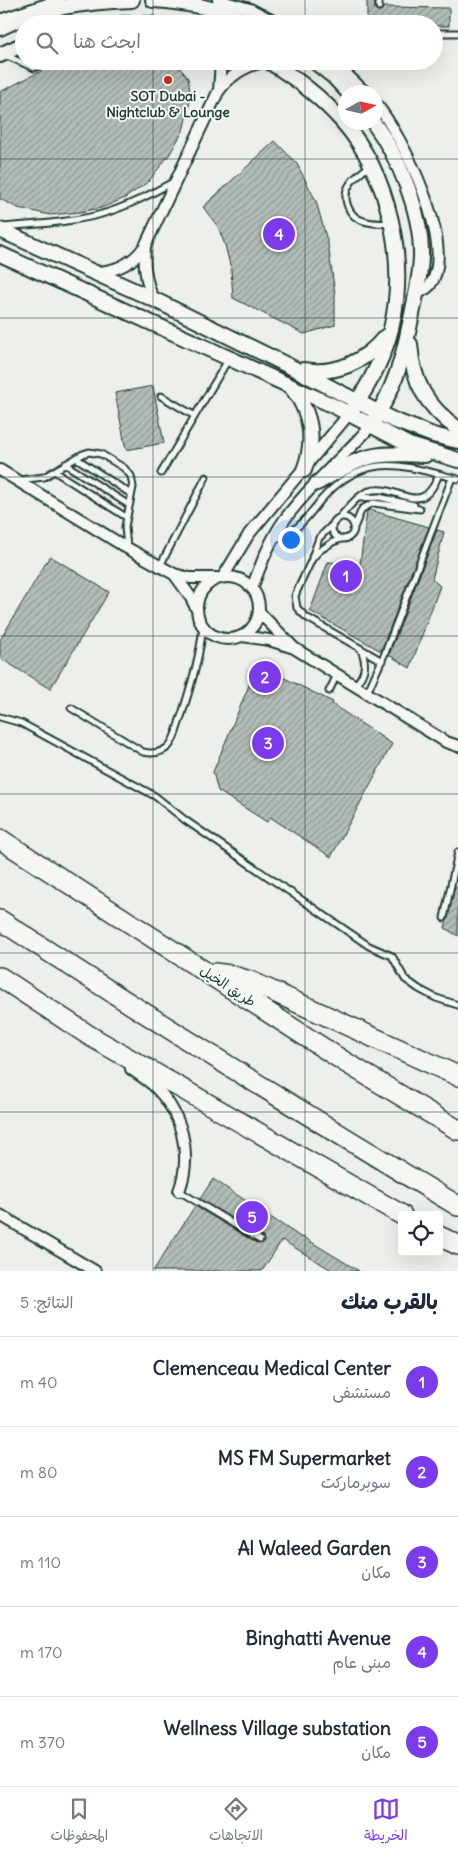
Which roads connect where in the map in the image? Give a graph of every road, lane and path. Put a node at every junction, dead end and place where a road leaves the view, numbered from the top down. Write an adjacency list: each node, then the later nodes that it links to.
1 (59, 0): 10 (street)
2 (132, 0): 7 (street)
3 (153, 0): 8 (street)
4 (218, 0): 9 (street)
5 (379, 0): 6 (lane)
6 (380, 7)
7 (33, 15)
8 (228, 15)
9 (262, 15)
10 (0, 20)
11 (15, 22): 12 (street)
12 (0, 28)
13 (443, 33): 14 (lane)
14 (458, 33)
15 (15, 48): 16 (street)
16 (1, 55): 17 (lane)
17 (15, 61)
18 (220, 70): 25 (street)
19 (242, 70): 25 (street)
20 (283, 70): 28 (street)
21 (324, 70): 23 (street)
22 (342, 70): 24 (street)
23 (340, 85)
24 (358, 85)
25 (218, 92): 29 (street)
26 (383, 114): 35 (street)
27 (378, 130): 35 (street)
28 (371, 165): 30 (street); 30 (lane)
29 (176, 181): 31 (lane); 32 (street)
30 (391, 224): 37 (street)
31 (0, 228): 34 (street)
32 (145, 246): 34 (street); 36 (street)
33 (0, 254): 39 (street)
34 (97, 272): 36 (street)
35 (417, 294): 38 (street)
36 (153, 299): 40 (street)
37 (391, 328): 40 (street); 43 (street)
38 (409, 328): 44 (street); 48 (street)
39 (230, 358): 41 (street); 46 (lane)
40 (291, 367): 43 (street)
41 (291, 386): 45 (street); 55 (street)
42 (161, 396): 46 (lane)
43 (358, 401): 44 (street); 45 (street)
44 (379, 413): 47 (street); 49 (street)
45 (349, 414): 47 (street); 55 (street)
46 (195, 416): 57 (lane)
47 (371, 426): 50 (street); 62 (street)
48 (458, 429)
49 (458, 441)
50 (443, 456): 52 (street); 62 (street)
51 (76, 458): 53 (lane); 63 (lane); 63 (lane)
52 (458, 460)
53 (65, 464): 56 (lane); 65 (lane)
54 (0, 470): 61 (street)
55 (304, 470): 75 (street)
56 (54, 471): 61 (lane); 66 (lane)
57 (161, 473)
58 (439, 474): 60 (lane); 64 (lane); 70 (lane)
59 (206, 477): 73 (lane)
60 (455, 479): 83 (lane)
61 (17, 480): 71 (street)
62 (317, 483): 70 (street)
63 (131, 494): 65 (lane)
64 (358, 498): 67 (lane); 68 (lane)
65 (129, 505): 66 (lane)
66 (126, 517): 71 (lane)
67 (335, 521): 68 (lane); 69 (lane); 72 (lane)
68 (353, 530): 69 (lane)
69 (341, 539): 72 (lane)
70 (271, 542): 76 (street)
71 (127, 548): 73 (street)
72 (312, 559): 82 (lane)
73 (160, 566): 74 (street)
74 (174, 574): 75 (street); 77 (street)
75 (220, 578): 76 (street); 77 (street)
76 (252, 588): 78 (street)
77 (198, 612): 79 (street)
78 (259, 612): 80 (street); 81 (street)
79 (203, 626): 80 (street); 88 (lane)
80 (242, 636): 81 (street)
81 (294, 648): 84 (street)
82 (360, 648): 83 (lane); 85 (lane)
83 (382, 660): 87 (lane)
84 (337, 674): 85 (street); 86 (lane)
85 (355, 685): 87 (street)
86 (329, 691)
87 (367, 693): 90 (street)
88 (71, 708)
89 (0, 717): 97 (lane)
90 (458, 746)
91 (0, 838): 95 (highway, طريق الخيل)
92 (458, 852): 93 (lane)
93 (444, 918)
94 (0, 920): 102 (highway)
95 (207, 972): 99 (highway); 100 (highway, طريق الخيل)
96 (0, 977): 98 (highway)
97 (458, 1005)
98 (90, 1036): 101 (street); 103 (highway)
99 (458, 1076)
100 (458, 1130)
101 (179, 1191): 106 (lane)
102 (458, 1206)
103 (398, 1213)
104 (0, 1214): 108 (street)
105 (443, 1238): 107 (highway)
106 (260, 1240)
107 (458, 1245)
108 (95, 1271)

